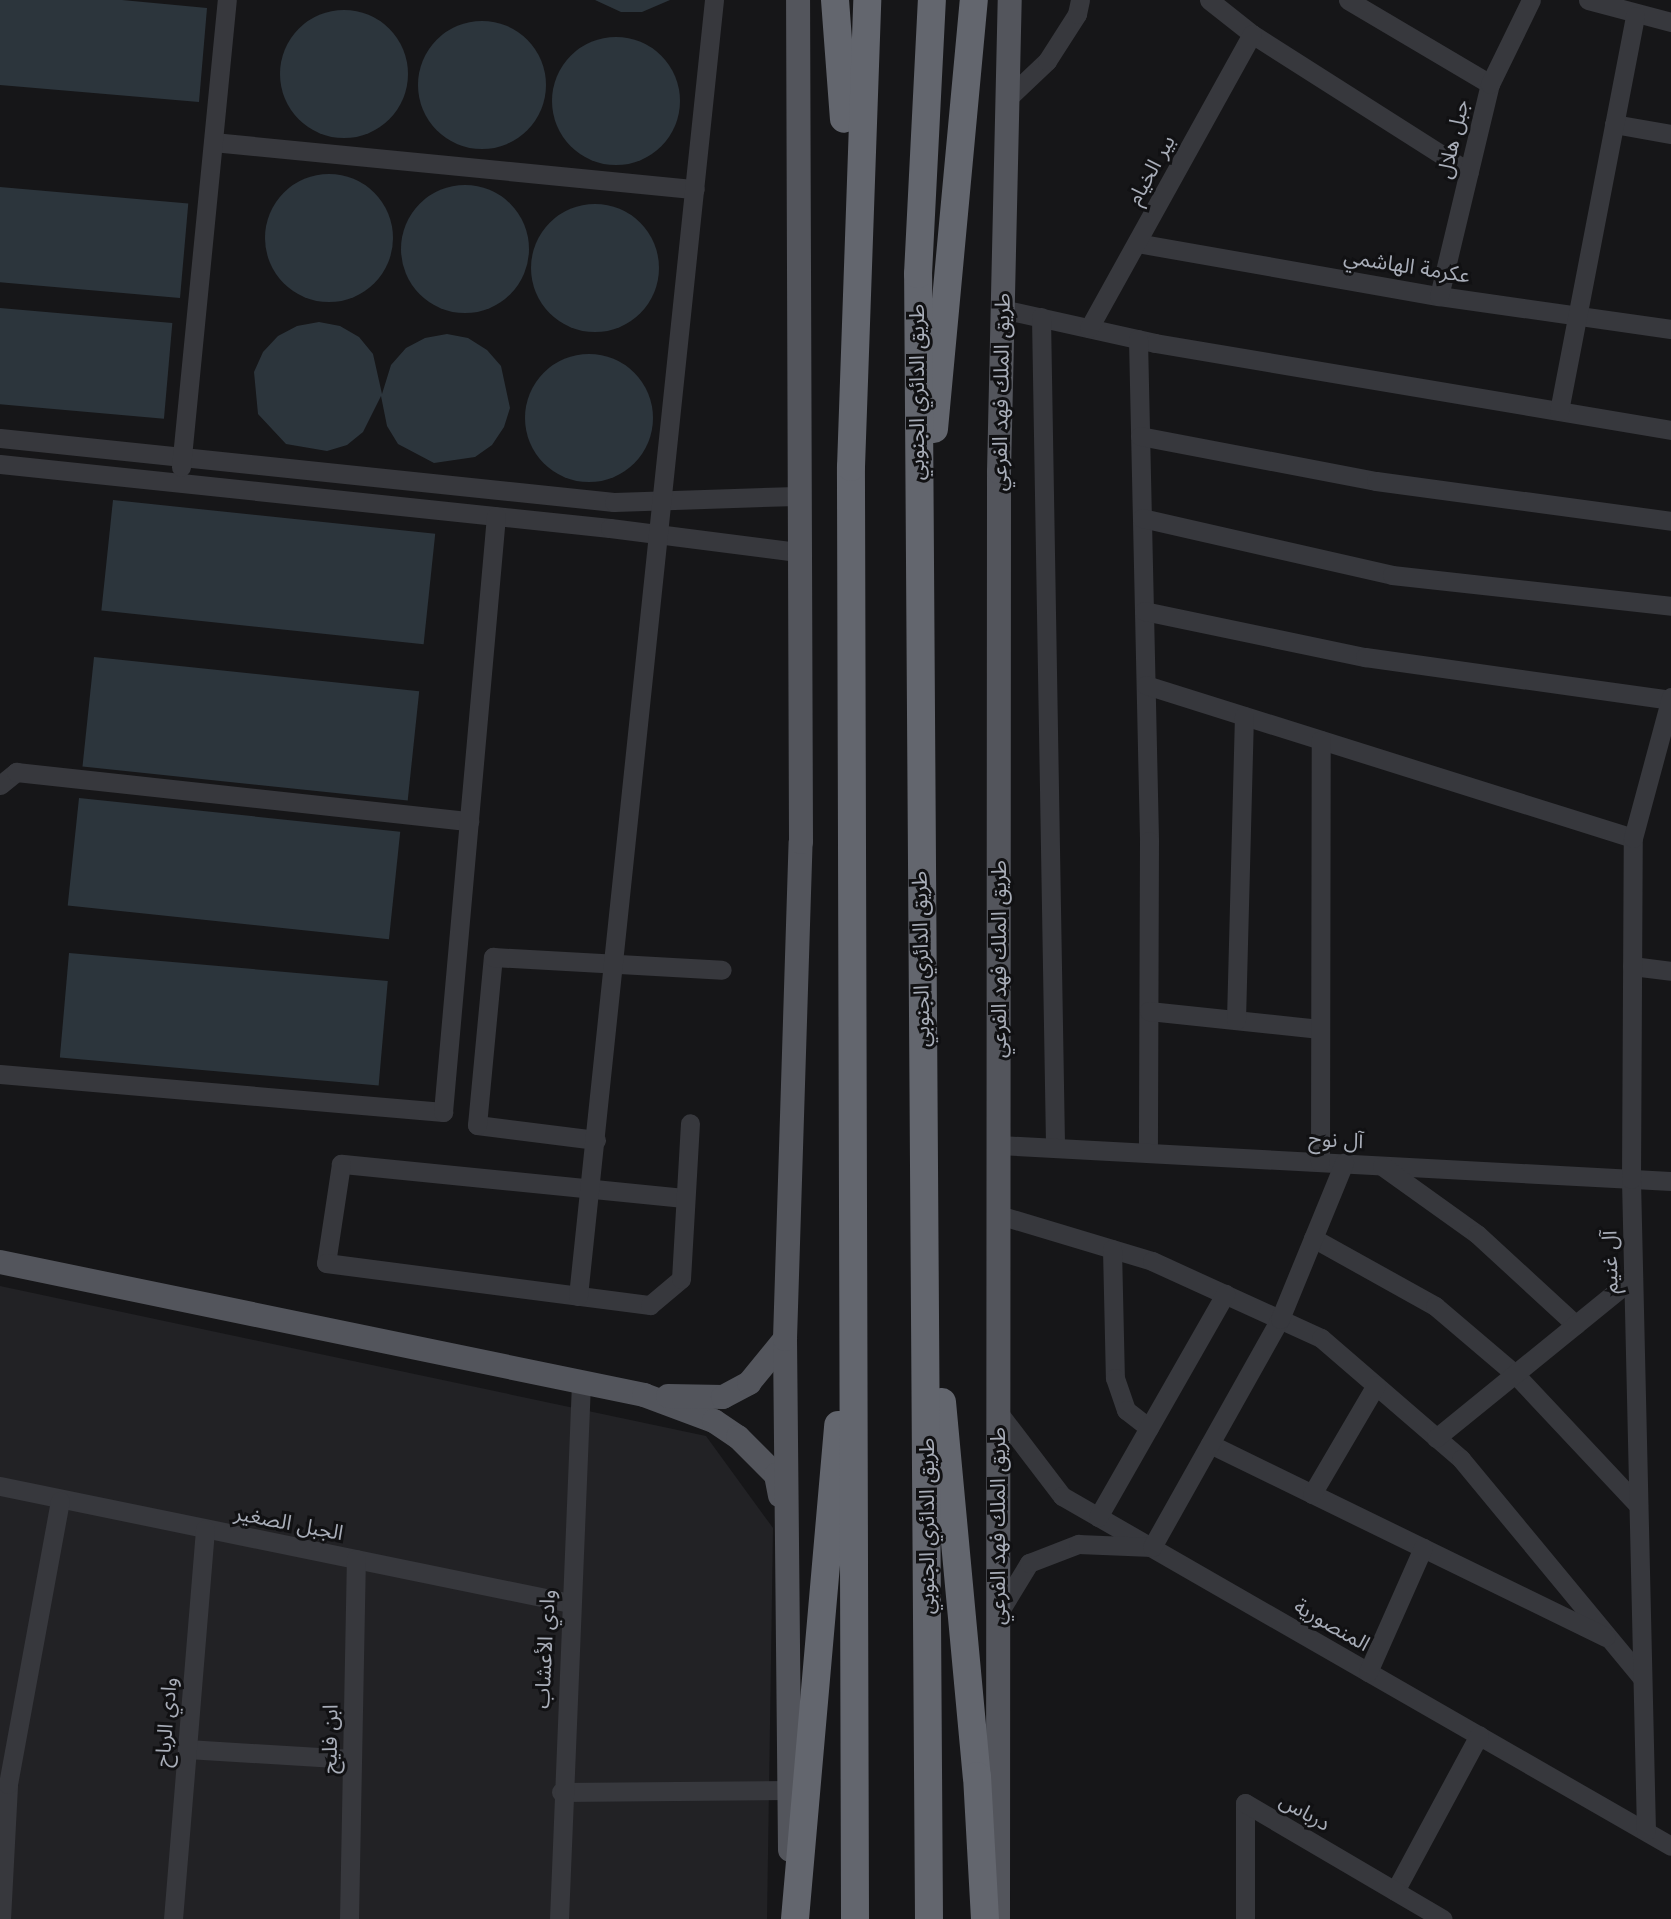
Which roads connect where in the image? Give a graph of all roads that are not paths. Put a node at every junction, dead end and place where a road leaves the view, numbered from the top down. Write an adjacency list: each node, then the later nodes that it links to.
1 (227, 0): 21 (street)
2 (714, 0): 23 (street)
3 (798, 0): 40 (main road)
4 (835, 0): 32 (highway)
5 (867, 0): 32 (highway)
6 (932, 0): 49 (highway, طريق الدائري الجنوبي)
7 (974, 0): 49 (highway)
8 (1010, 0): 18 (main road, طريق الملك فهد الفرعي)
9 (1080, 0): 18 (street)
10 (1209, 0): 16 (street)
11 (1348, 0): 17 (street)
12 (1531, 0): 17 (street, جبل هلال)
13 (1588, 0): 14 (street)
14 (1635, 16): 15 (street); 19 (street)
15 (1671, 22)
16 (1252, 34): 22 (street); 24 (street, بير الخيام)
17 (1490, 84): 22 (street, جبل هلال)
18 (1007, 99): 26 (main road, طريق الملك فهد الفرعي)
19 (1614, 124): 20 (street); 27 (street)
20 (1671, 134)
21 (213, 142): 23 (street); 37 (street)
22 (1469, 172): 25 (street, جبل هلال)
23 (695, 189): 41 (street)
24 (1137, 243): 25 (street, عكرمة الهاشمي); 29 (street, بير الخيام)
25 (1439, 296): 27 (street, عكرمة الهاشمي)
26 (1002, 309): 28 (street); 67 (main road, طريق الملك فهد الفرعي)
27 (1577, 314): 30 (street, عكرمة الهاشمي); 33 (street)
28 (1041, 317): 29 (street); 68 (street)
29 (1090, 328): 31 (street)
30 (1671, 329)
31 (1138, 339): 33 (street); 35 (street)
32 (854, 349): 76 (highway)
33 (1559, 411): 34 (street)
34 (1671, 430)
35 (1140, 436): 43 (street); 44 (street)
36 (0, 439): 37 (street)
37 (182, 457): 39 (street); 41 (street)
38 (0, 464): 39 (street)
39 (179, 482): 42 (street)
40 (796, 496): 41 (street); 46 (main road)
41 (663, 499): 45 (street)
42 (496, 516): 45 (street); 55 (street)
43 (1142, 518): 47 (street); 48 (street)
44 (1671, 521)
45 (659, 534): 46 (street); 57 (street)
46 (797, 552): 88 (main road)
47 (1671, 606)
48 (1144, 611): 50 (street); 51 (street)
49 (917, 623): 80 (highway, طريق الدائري الجنوبي)
50 (1146, 685): 52 (street); 61 (street)
51 (1671, 698): 56 (street, آل غنيم)
52 (1244, 716): 53 (street); 62 (street)
53 (1321, 740): 56 (street); 63 (street)
54 (0, 785): 55 (street)
55 (469, 821): 64 (street)
56 (1633, 838): 58 (street, آل غنيم)
57 (614, 967): 59 (street); 66 (street); 66 (street)
58 (1632, 967): 60 (street); 73 (street, آل غنيم)
59 (722, 970)
60 (1671, 971)
61 (1149, 1011): 62 (street); 69 (street)
62 (1236, 1020): 63 (street)
63 (1320, 1029): 70 (street)
64 (0, 1074)
65 (690, 1123): 77 (street)
66 (596, 1140): 75 (street)
67 (999, 1145): 68 (street, آل نوح); 78 (main road, طريق الملك فهد الفرعي)
68 (1055, 1148): 69 (street, آل نوح)
69 (1148, 1153): 70 (street, آل نوح)
70 (1320, 1162): 71 (street, آل نوح)
71 (1344, 1163): 72 (street, آل نوح); 79 (street)
72 (1381, 1166): 73 (street, آل نوح); 87 (street)
73 (1631, 1179): 74 (street, آل نوح); 83 (street, آل غنيم)
74 (1671, 1181)
75 (591, 1188): 77 (street); 85 (street); 85 (street)
76 (854, 1192): 124 (highway); 125 (highway)
77 (684, 1198): 85 (street)
78 (999, 1215): 81 (street); 93 (main road, طريق الملك فهد الفرعي)
79 (1313, 1238): 86 (street); 89 (street)
80 (925, 1249): 126 (highway, طريق الدائري الجنوبي); 127 (highway)
81 (1112, 1249): 84 (street); 94 (street)
82 (0, 1262): 90 (main road)
83 (1633, 1278): 87 (street); 100 (street, آل غنيم)
84 (1225, 1294): 86 (street); 94 (street)
85 (578, 1296)
86 (1280, 1319): 91 (street); 96 (street)
87 (1576, 1325): 89 (street)
88 (785, 1339): 92 (main road); 101 (main road)
89 (1515, 1374): 95 (street); 100 (street)
90 (580, 1382): 92 (main road); 107 (street, وادي الأعشاب)
91 (1376, 1385): 95 (street); 98 (street)
92 (644, 1395): 101 (main road)
93 (999, 1412): 102 (street, المنصورية); 108 (main road, طريق الملك فهد الفرعي)
94 (1149, 1428): 102 (street)
95 (1436, 1437): 109 (street)
96 (1210, 1444): 98 (street); 104 (street)
97 (0, 1486): 99 (street, الجبل الصغير)
98 (1312, 1494): 105 (street)
99 (60, 1501): 103 (street, الجبل الصغير); 120 (street)
100 (1639, 1505): 111 (street, آل غنيم)
101 (785, 1517): 115 (main road)
102 (1098, 1517): 104 (street, المنصورية)
103 (205, 1529): 106 (street, الجبل الصغير); 113 (street, وادي الرباح)
104 (1152, 1547): 108 (street); 110 (street, المنصورية)
105 (1423, 1548): 109 (street); 110 (street)
106 (356, 1559): 107 (street, الجبل الصغير); 114 (street, ابن فليح)
107 (570, 1603): 116 (street, وادي الأعشاب)
108 (998, 1614): 128 (main road, طريق الملك فهد الفرعي)
109 (1611, 1640): 111 (street)
110 (1368, 1672): 112 (street, المنصورية)
111 (1642, 1678): 117 (street, آل غنيم)
112 (1479, 1735): 117 (street, المنصورية); 119 (street)
113 (187, 1749): 114 (street); 121 (street, وادي الرباح)
114 (352, 1759): 122 (street, ابن فليح)
115 (789, 1790): 116 (street); 124 (main road)
116 (561, 1792): 123 (street, وادي الأعشاب)
117 (1646, 1832): 118 (street, المنصورية)
118 (1671, 1846)
119 (1395, 1891): 129 (street, درباس); 130 (street, درباس)
120 (1, 1919)
121 (173, 1919)
122 (349, 1919)
123 (559, 1919)
124 (793, 1919)
125 (855, 1919)
126 (929, 1919)
127 (985, 1919)
128 (998, 1919)
129 (1245, 1919)
130 (1443, 1919)

